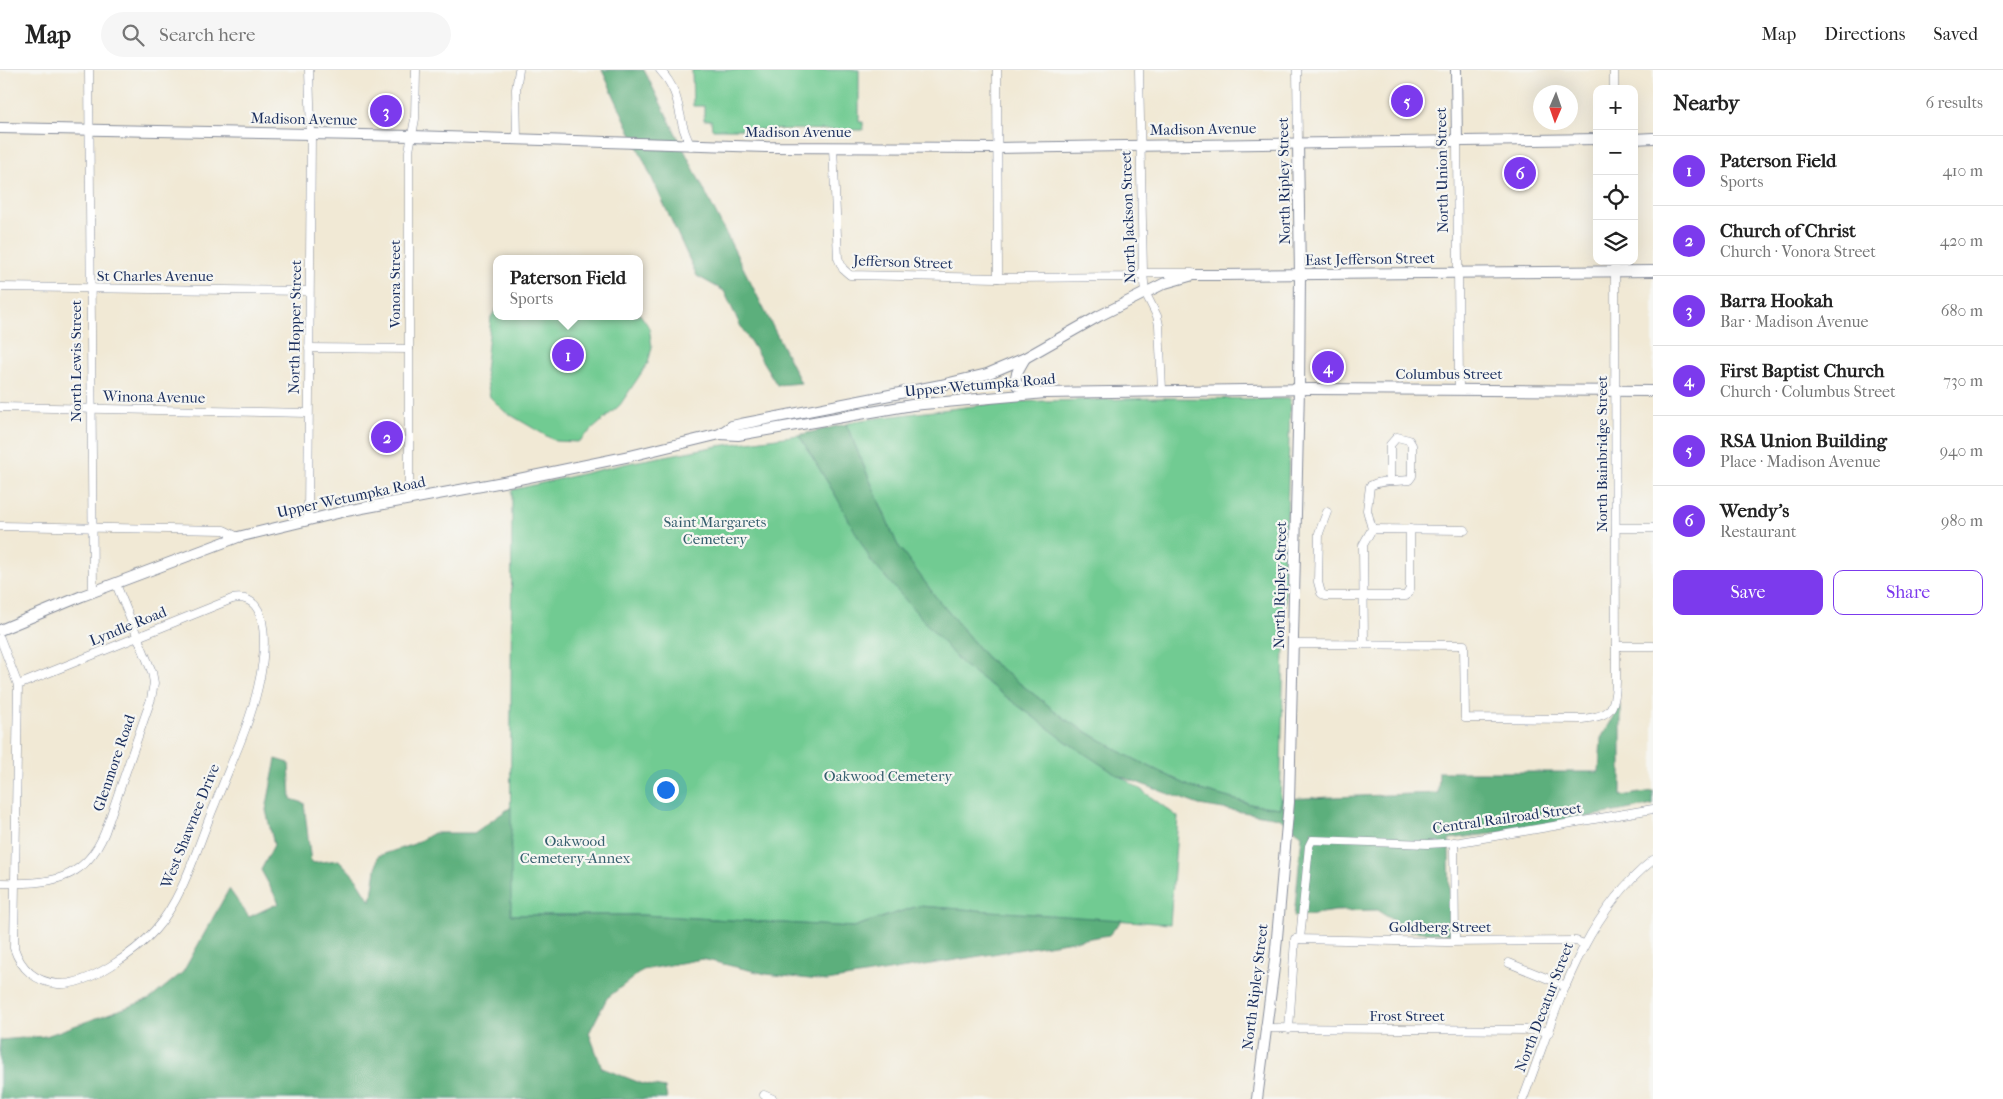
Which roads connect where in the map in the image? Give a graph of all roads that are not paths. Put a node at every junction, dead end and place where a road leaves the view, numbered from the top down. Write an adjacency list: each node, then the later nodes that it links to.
1 (89, 70): 13 (street, North Lewis Street)
2 (310, 70): 14 (street, North Hopper Street)
3 (416, 70): 15 (street, Vonora Street)
4 (519, 70): 17 (street)
5 (660, 70): 23 (street)
6 (998, 70): 25 (street)
7 (1139, 70): 22 (street, North Jackson Street)
8 (1297, 70): 21 (street, North Ripley Street)
9 (1456, 70): 20 (main road, North Union Street)
10 (1614, 70): 11 (street)
11 (1614, 85)
12 (0, 128): 13 (main road, Madison Avenue)
13 (89, 130): 14 (main road, Madison Avenue); 34 (street, North Lewis Street)
14 (311, 134): 15 (main road, Madison Avenue); 35 (street, North Hopper Street)
15 (412, 136): 17 (main road, Madison Avenue); 38 (street, Vonora Street)
16 (1653, 138): 19 (main road)
17 (517, 139): 23 (main road, Madison Avenue)
18 (1593, 139): 20 (main road, Madison Avenue)
19 (1638, 139)
20 (1457, 141): 21 (main road, Madison Avenue); 28 (street, North Union Street)
21 (1298, 143): 22 (main road, Madison Avenue); 31 (main road, North Ripley Street)
22 (1139, 145): 25 (main road, Madison Avenue); 29 (street, North Jackson Street)
23 (691, 146): 24 (main road, Madison Avenue)
24 (833, 147): 25 (main road, Madison Avenue); 32 (street, Jefferson Street)
25 (998, 148): 32 (street)
26 (1615, 266): 27 (main road, East Jefferson Street); 28 (main road, East Jefferson Street); 44 (street, North Bainbridge Street)
27 (1653, 271)
28 (1458, 272): 31 (main road, East Jefferson Street); 43 (street, North Union Street)
29 (1143, 273): 30 (street, East Jefferson Street); 32 (street, East Jefferson Street); 36 (street, North Jackson Street)
30 (1217, 275): 31 (main road, East Jefferson Street); 36 (main road, Upper Wetumpka Road)
31 (1300, 275): 41 (main road, North Ripley Street)
32 (998, 278)
33 (0, 288): 34 (street, St Charles Avenue)
34 (90, 289): 35 (street, St Charles Avenue); 49 (street, North Lewis Street)
35 (309, 290): 37 (street, North Hopper Street)
36 (1145, 292): 39 (main road, Upper Wetumpka Road); 42 (street, North Jackson Street)
37 (309, 348): 38 (street); 51 (street, North Hopper Street)
38 (409, 349): 54 (street, Vonora Street)
39 (1025, 358): 46 (main road); 47 (main road, Upper Wetumpka Road)
40 (1245, 389): 41 (main road, Columbus Street); 42 (main road, Upper Wetumpka Road)
41 (1299, 389): 43 (main road, Columbus Street); 72 (main road, North Ripley Street)
42 (1162, 390): 46 (main road, Upper Wetumpka Road)
43 (1459, 390): 44 (main road, Columbus Street)
44 (1616, 391): 45 (main road, Columbus Street); 59 (street, North Bainbridge Street)
45 (1653, 391)
46 (1045, 393): 50 (main road, Upper Wetumpka Road)
47 (876, 398): 50 (main road); 52 (main road, Upper Wetumpka Road)
48 (0, 407): 49 (street, Winona Avenue)
49 (90, 409): 51 (street, Winona Avenue); 58 (street, North Lewis Street)
50 (878, 410): 52 (main road, Upper Wetumpka Road)
51 (308, 413): 56 (street, North Hopper Street)
52 (720, 434): 54 (main road, Upper Wetumpka Road)
53 (1390, 481): 53 (street); 61 (street)
54 (409, 499): 56 (main road, Upper Wetumpka Road)
55 (1328, 512): 67 (street)
56 (308, 520): 64 (main road, Upper Wetumpka Road)
57 (0, 526): 58 (street)
58 (91, 527): 64 (street); 66 (street, North Lewis Street)
59 (1616, 528): 60 (street); 74 (street, North Bainbridge Street)
60 (1653, 528)
61 (1372, 529): 62 (street); 67 (street)
62 (1410, 529): 63 (street); 67 (street)
63 (1466, 530)
64 (238, 537): 65 (main road, Upper Wetumpka Road)
65 (116, 584): 66 (main road, Upper Wetumpka Road); 70 (street, Glenmore Road)
66 (93, 592): 69 (main road, Upper Wetumpka Road)
67 (1363, 597): 73 (street)
68 (249, 600): 70 (street, Lyndle Road); 81 (street, West Shawnee Drive)
69 (0, 630)
70 (138, 637): 76 (street, Lyndle Road); 81 (street, Glenmore Road)
71 (0, 638): 76 (street)
72 (1293, 644): 73 (street); 87 (main road, North Ripley Street)
73 (1364, 644): 74 (street, North Bainbridge Street)
74 (1616, 646): 75 (street)
75 (1653, 646)
76 (18, 685): 81 (street)
77 (1653, 809): 78 (street, Central Railroad Street)
78 (1454, 842): 82 (street, Central Railroad Street); 83 (street)
79 (1653, 860): 84 (street, North Decatur Street)
80 (0, 883): 81 (street, Glenmore Road)
81 (14, 883)
82 (1298, 939): 83 (street, Goldberg Street); 88 (street)
83 (1455, 941): 84 (street, Goldberg Street)
84 (1584, 944): 86 (street, North Decatur Street)
85 (1509, 963): 86 (street)
86 (1566, 986): 89 (street, North Decatur Street)
87 (1265, 1028): 88 (street, Frost Street); 92 (main road, North Ripley Street)
88 (1289, 1028): 89 (street, Frost Street)
89 (1549, 1032): 93 (street, North Decatur Street)
90 (764, 1095): 91 (street)
91 (772, 1099)
92 (1256, 1099)
93 (1523, 1099)

